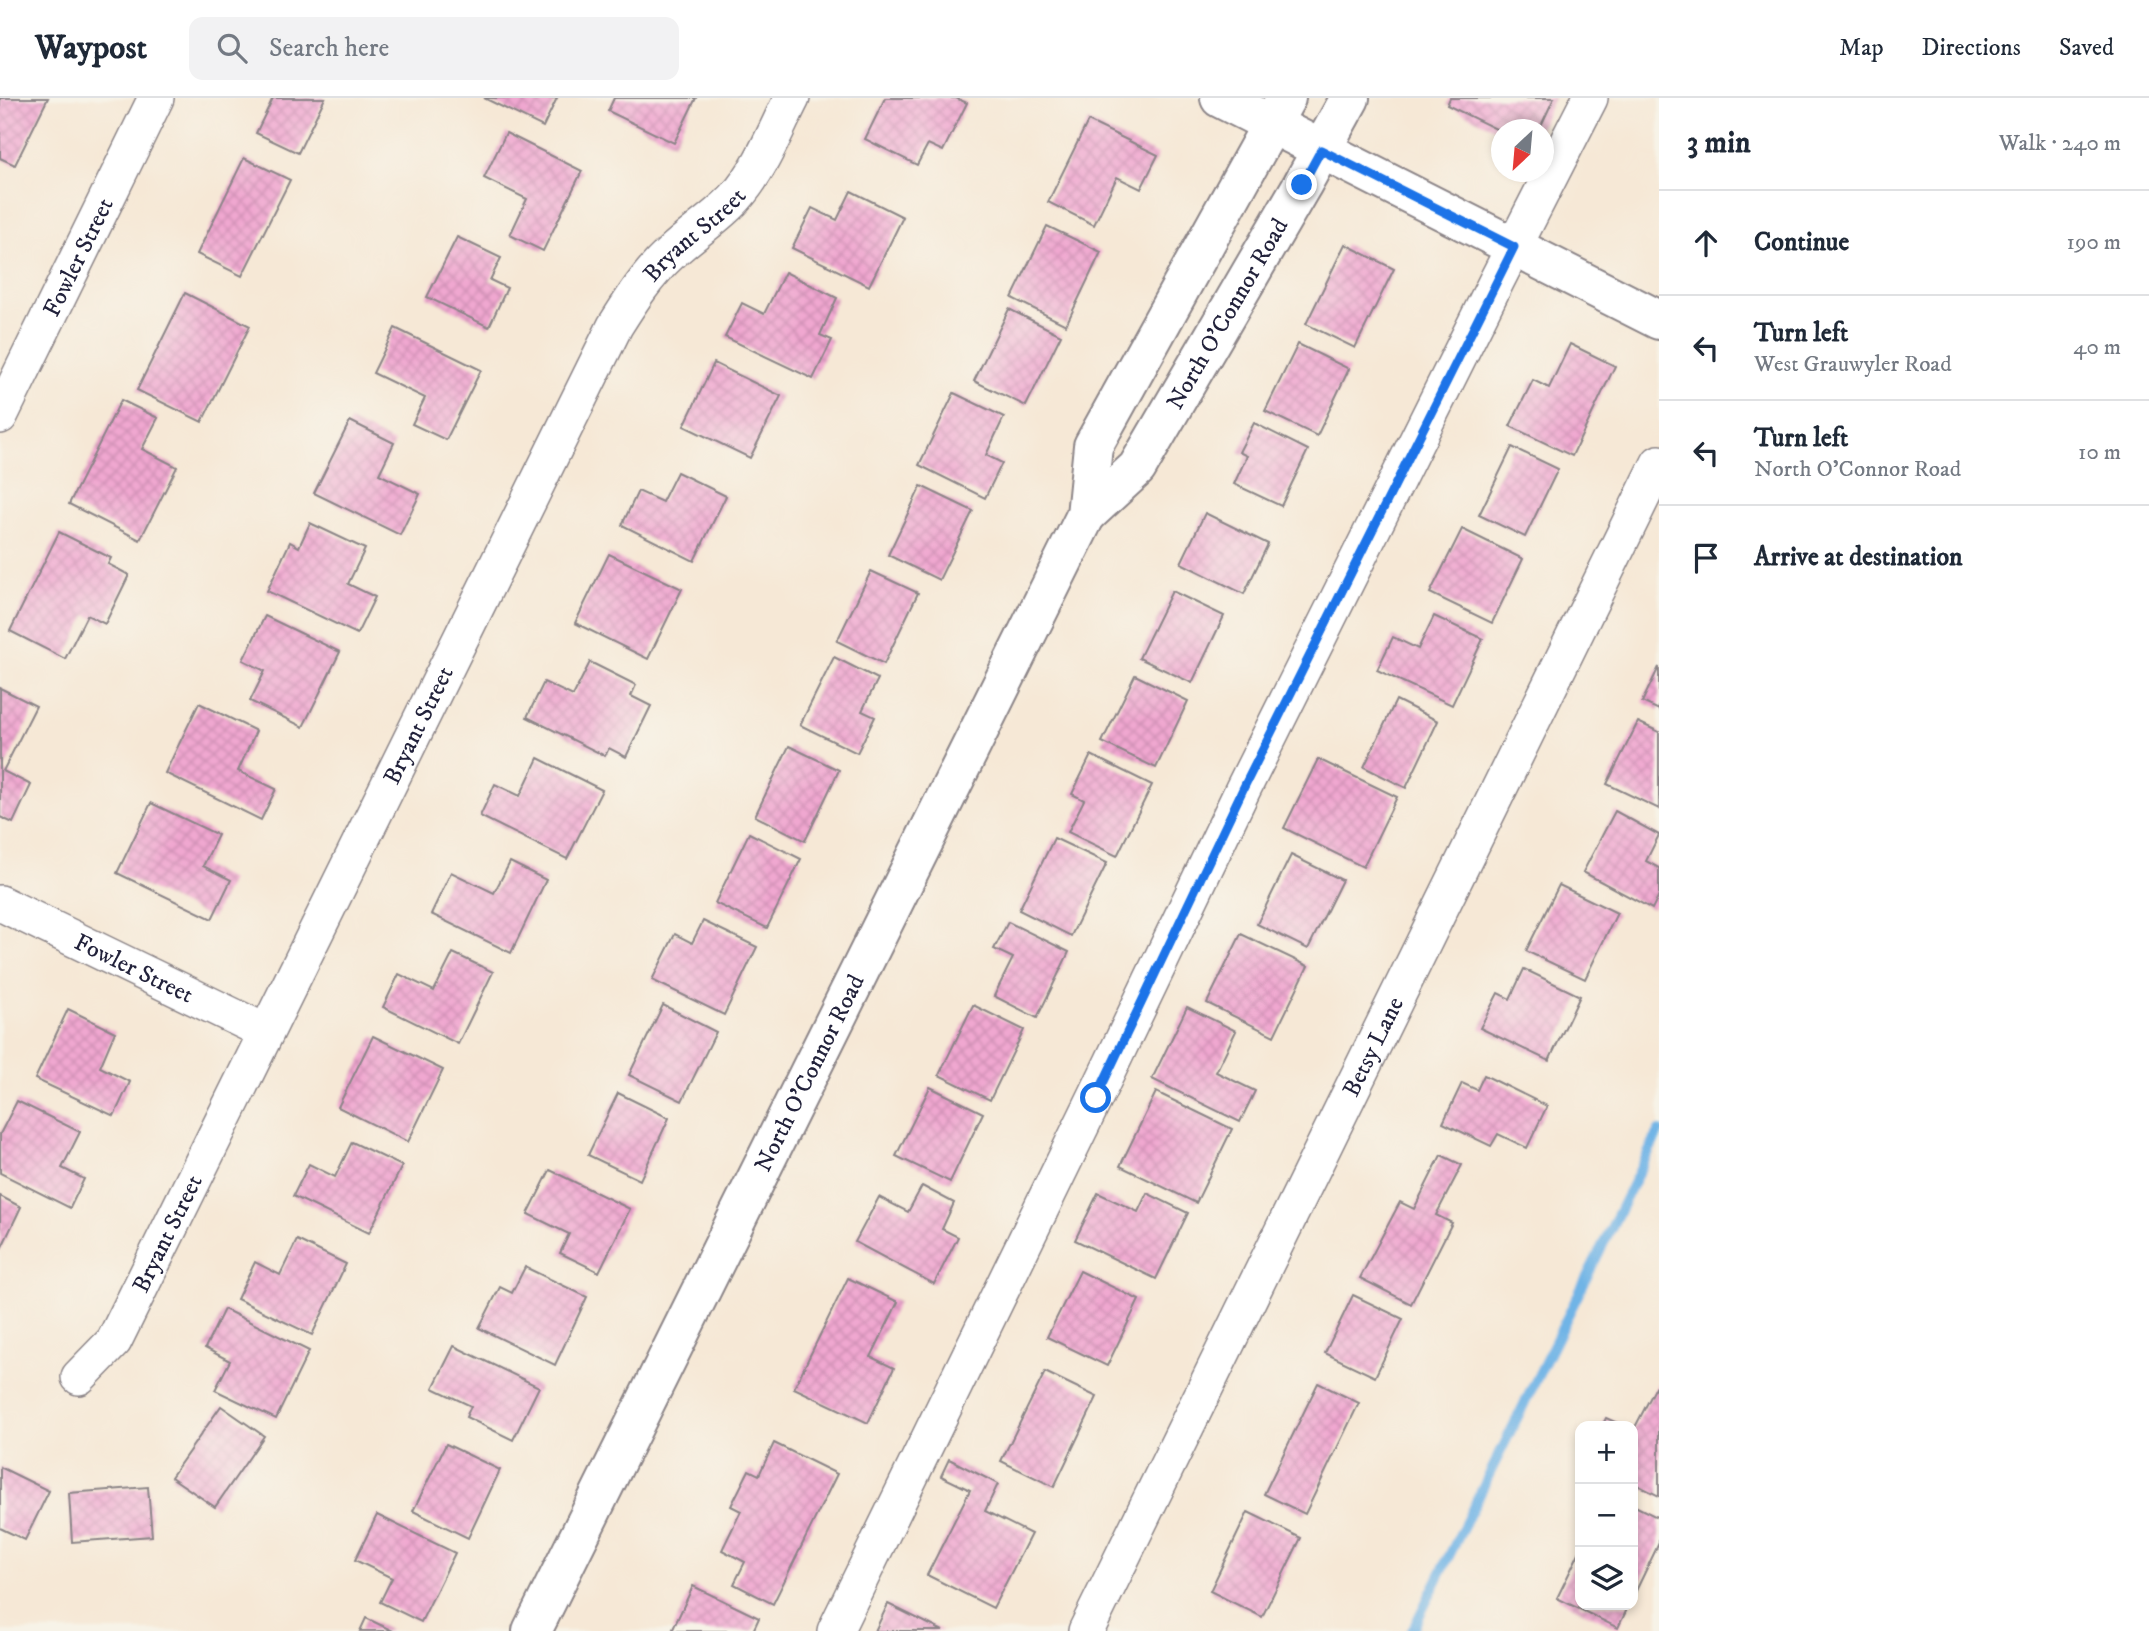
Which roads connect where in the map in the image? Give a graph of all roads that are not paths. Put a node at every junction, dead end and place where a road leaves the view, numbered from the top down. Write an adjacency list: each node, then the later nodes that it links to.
1 (156, 98): 10 (street, Fowler Street)
2 (792, 98): 14 (street, Bryant Street)
3 (1220, 98): 6 (main road)
4 (1350, 98): 7 (main road, North O'Connor Road)
5 (1590, 98): 8 (street)
6 (1278, 111): 7 (main road); 12 (main road, North O'Connor Road)
7 (1321, 150): 8 (main road); 12 (main road, North O'Connor Road)
8 (1514, 247): 9 (main road); 17 (street)
9 (1659, 320)
10 (0, 416)
11 (1659, 463): 18 (street, Betsy Lane)
12 (1086, 515): 16 (main road, North O'Connor Road)
13 (0, 904): 14 (street, Fowler Street)
14 (267, 1032): 15 (street, Bryant Street)
15 (79, 1377)
16 (532, 1631)
17 (835, 1631)
18 (1086, 1631)

